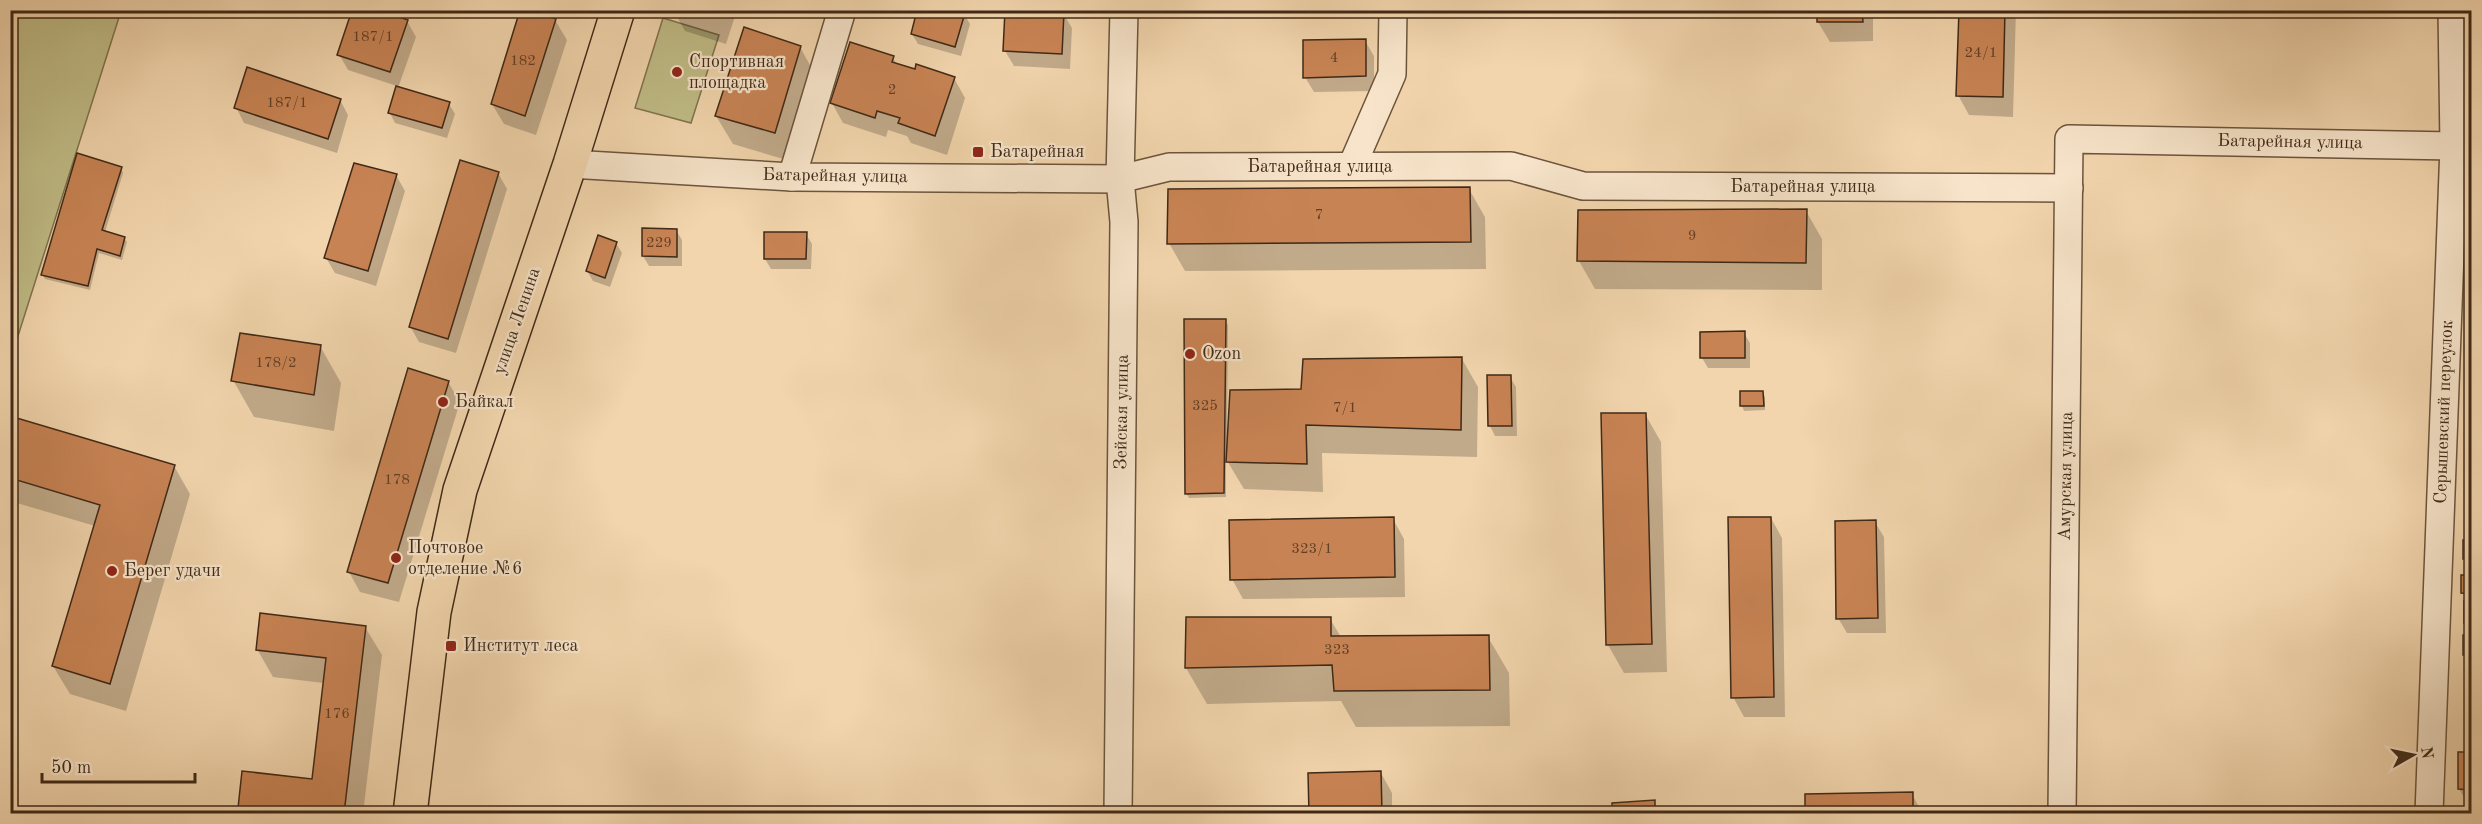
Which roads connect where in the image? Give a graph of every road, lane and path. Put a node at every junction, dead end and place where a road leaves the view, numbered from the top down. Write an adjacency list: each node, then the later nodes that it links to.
1 (618, 10): 8 (main road, улица Ленина)
2 (842, 10): 10 (street)
3 (1124, 10): 11 (street, Зейская улица)
4 (1393, 10): 9 (street)
5 (2452, 10): 7 (street, Серышевский переулок)
6 (2069, 139): 7 (street, Батарейная улица); 12 (street, Амурская улица)
7 (2463, 151): 16 (street, Серышевский переулок)
8 (570, 164): 10 (street, Батарейная улица); 13 (main road, улица Ленина)
9 (1352, 166): 11 (street, Батарейная улица); 12 (street, Батарейная улица)
10 (792, 177): 11 (street, Батарейная улица)
11 (1120, 179): 14 (street, Зейская улица)
12 (2069, 188): 15 (street, Амурская улица)
13 (410, 813)
14 (1119, 813)
15 (2062, 813)
16 (2429, 813)

